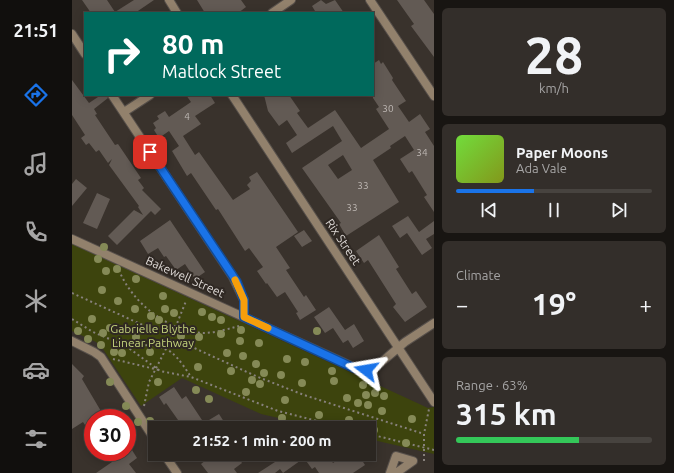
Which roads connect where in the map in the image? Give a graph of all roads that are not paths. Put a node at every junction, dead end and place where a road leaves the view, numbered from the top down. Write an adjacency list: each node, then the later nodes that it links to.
1 (169, 0): 4 (street)
2 (291, 0): 5 (street)
3 (370, 0): 11 (street)
4 (177, 12)
5 (273, 12)
6 (72, 34): 7 (street)
7 (84, 52)
8 (113, 96): 12 (street)
9 (148, 96): 12 (street)
10 (233, 96): 17 (street, Rix Street)
11 (434, 96)
12 (124, 112): 14 (street)
13 (72, 239): 14 (street, Bakewell Street)
14 (244, 317): 17 (street, Bakewell Street)
15 (434, 323): 17 (street, Bakewell Street)
16 (72, 341): 19 (street)
17 (399, 347): 18 (street, Rix Street)
18 (434, 402)
19 (148, 430)
20 (169, 461): 21 (street)
21 (177, 473)
22 (390, 473): 23 (street)
23 (396, 473)

